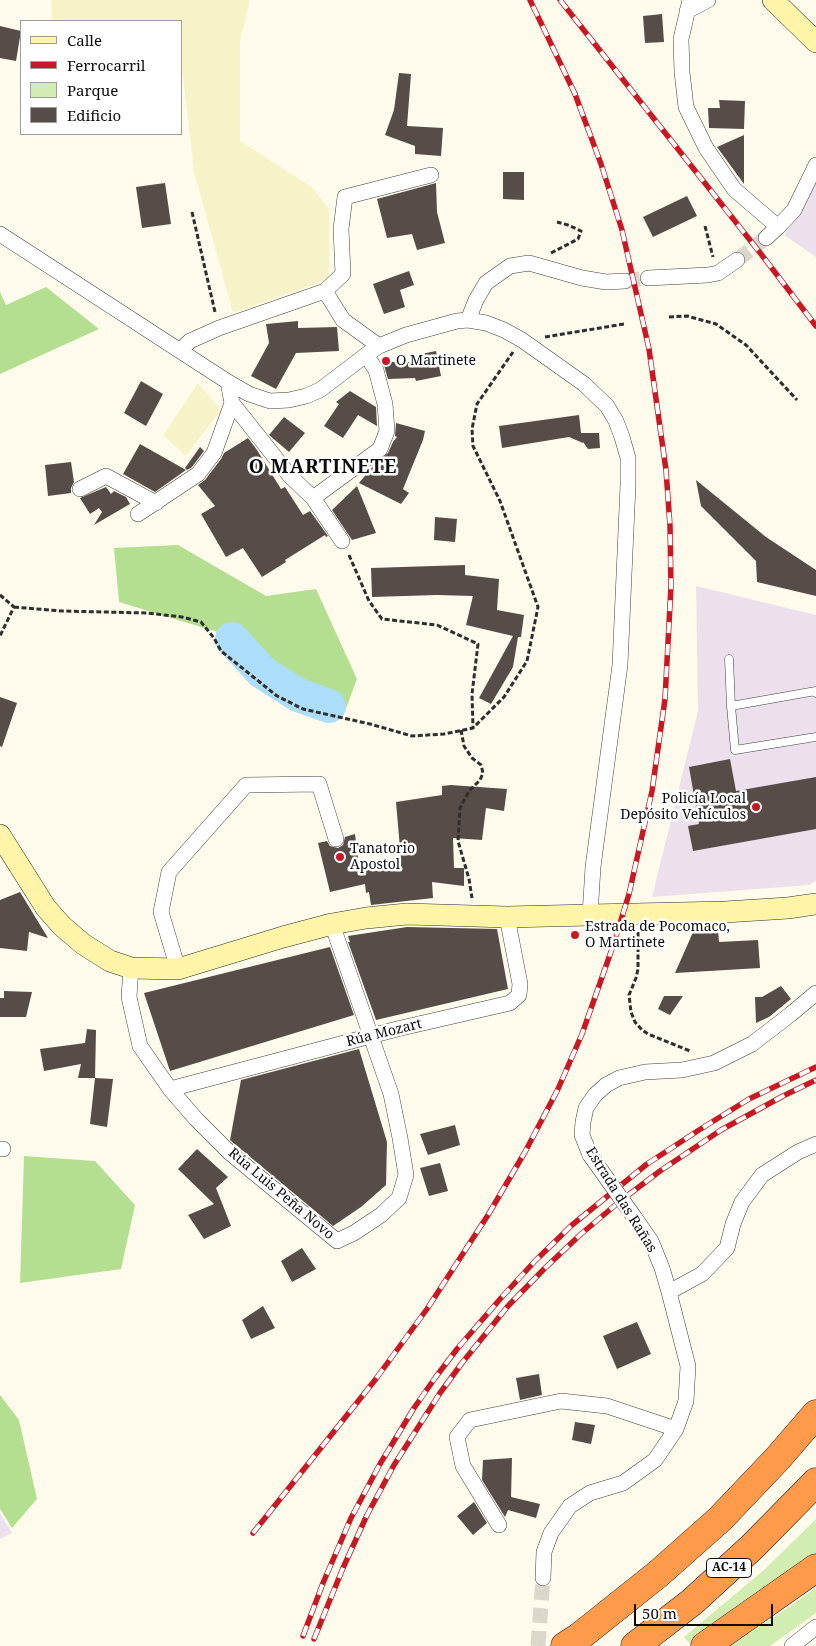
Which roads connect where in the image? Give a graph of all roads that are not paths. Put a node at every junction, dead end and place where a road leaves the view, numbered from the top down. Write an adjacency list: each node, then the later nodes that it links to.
1 (708, 0): 3 (street)
2 (773, 0): 4 (street)
3 (688, 6): 7 (street)
4 (816, 42)
5 (816, 165): 7 (street)
6 (431, 175): 13 (street)
7 (778, 228): 9 (street)
8 (0, 234): 16 (street)
9 (766, 238)
10 (737, 260): 11 (street)
11 (648, 278)
12 (625, 281): 14 (street)
13 (325, 291): 15 (street); 16 (street)
14 (468, 320): 15 (street); 32 (street)
15 (379, 346): 17 (street)
16 (180, 350): 18 (street)
17 (366, 355): 18 (street); 21 (street)
18 (228, 382): 19 (street)
19 (232, 403): 21 (street); 22 (street)
20 (80, 489): 22 (street)
21 (312, 498): 24 (street)
22 (156, 503): 23 (street)
23 (138, 514)
24 (342, 541)
25 (729, 659): 27 (lane)
26 (816, 693): 27 (lane)
27 (731, 706): 28 (lane)
28 (816, 737)
29 (0, 835): 35 (street)
30 (336, 839): 36 (street)
31 (816, 904): 32 (street)
32 (590, 915): 33 (street)
33 (507, 917): 34 (street); 38 (street, Rúa Mozart)
34 (332, 924): 36 (street); 38 (street, Rúa Luis Peña Novo)
35 (131, 968): 36 (street); 39 (street, Rúa Luis Peña Novo)
36 (178, 969)
37 (816, 993): 41 (street, Estrada das Rañas, bridge)
38 (371, 1036): 39 (street, Rúa Mozart); 39 (street, Rúa Luis Peña Novo)
39 (170, 1089)
40 (816, 1144): 41 (street)
41 (669, 1292): 43 (street, Estrada das Rañas)
42 (816, 1414): 49 (highway, AC-14)
43 (676, 1428): 45 (street); 47 (street, Estrada das Rañas)
44 (816, 1482): 50 (highway, AC-14)
45 (499, 1525)
46 (816, 1568): 51 (highway)
47 (542, 1578)
48 (816, 1627): 52 (street)
49 (565, 1646)
50 (635, 1646)
51 (705, 1646)
52 (792, 1646)

